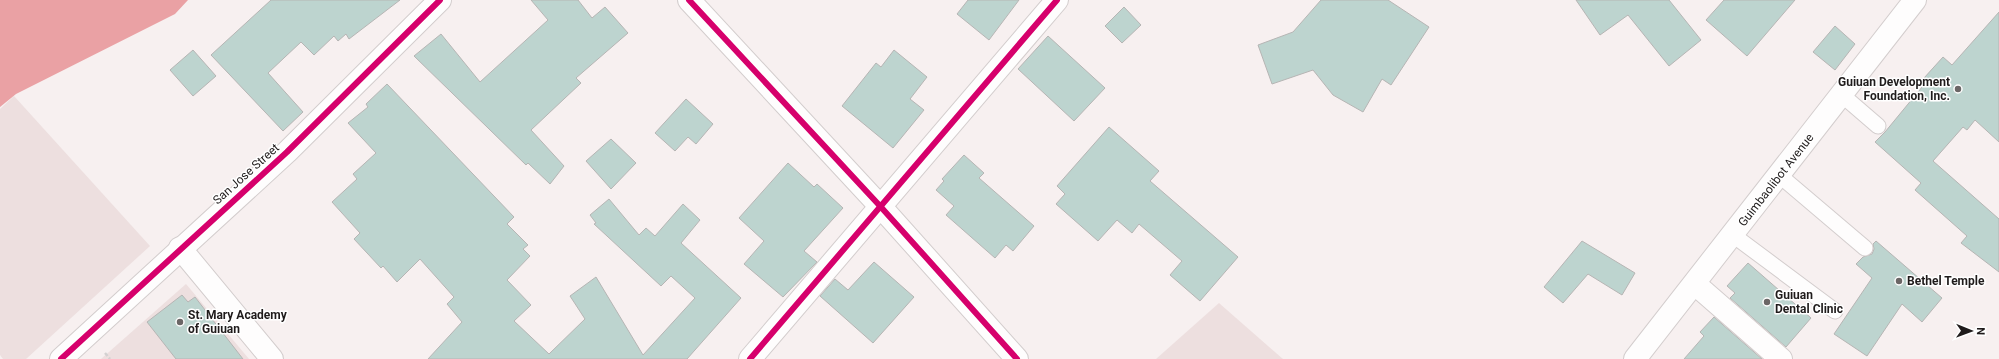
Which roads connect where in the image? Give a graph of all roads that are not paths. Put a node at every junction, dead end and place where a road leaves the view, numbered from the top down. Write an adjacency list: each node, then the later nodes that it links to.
1 (440, 0): 10 (street, San Jose Street)
2 (690, 0): 8 (street)
3 (1057, 0): 8 (street)
4 (1915, 0): 5 (street, Guimbaolibot Avenue)
5 (1842, 95): 6 (lane); 7 (street, Guimbaolibot Avenue)
6 (1878, 126)
7 (1779, 175): 9 (street, Guimbaolibot Avenue); 11 (lane)
8 (880, 206): 16 (street); 17 (street)
9 (1733, 235): 12 (street, Guimbaolibot Avenue); 13 (lane)
10 (180, 248): 14 (street, San Jose Street); 15 (street)
11 (1865, 248)
12 (1695, 284): 18 (street, Guimbaolibot Avenue); 19 (street)
13 (1835, 311)
14 (62, 359)
15 (272, 359)
16 (750, 359)
17 (1017, 359)
18 (1635, 359)
19 (1781, 359)

